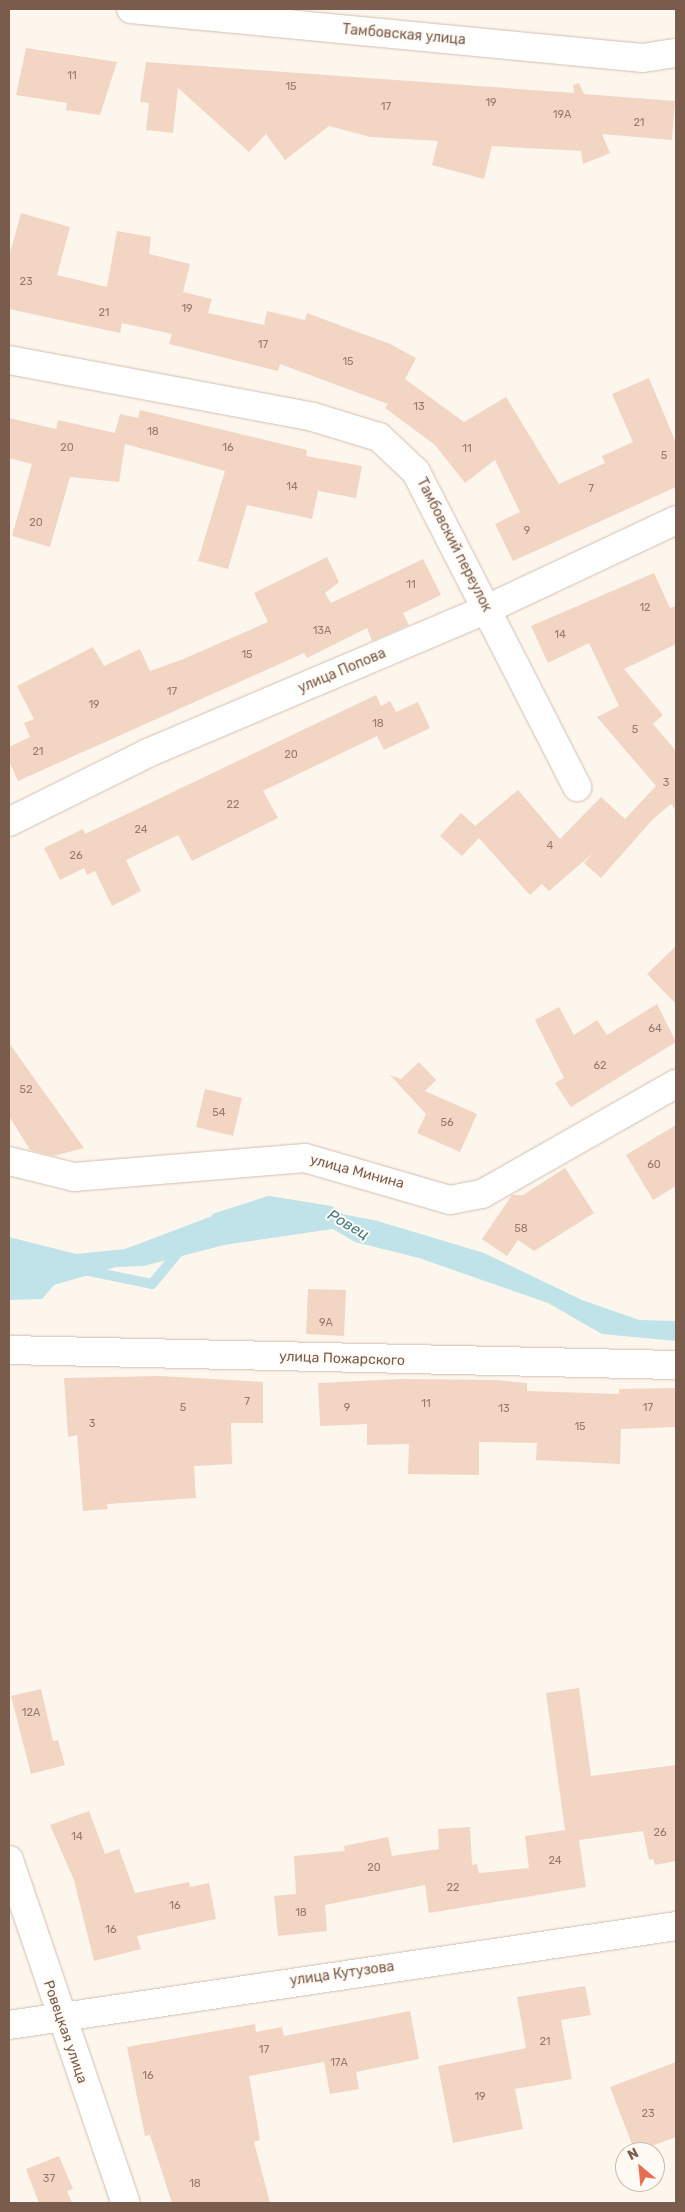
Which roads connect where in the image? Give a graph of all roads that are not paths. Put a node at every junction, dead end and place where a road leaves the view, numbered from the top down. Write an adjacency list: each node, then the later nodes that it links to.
1 (131, 9): 2 (street, Тамбовская улица)
2 (676, 53)
3 (9, 360): 5 (street, Тамбовский переулок)
4 (676, 520): 5 (street, улица Попова)
5 (487, 609): 6 (street, Тамбовский переулок); 7 (street, улица Попова)
6 (577, 787)
7 (9, 822)
8 (676, 1084): 9 (street, улица Минина)
9 (9, 1161)
10 (9, 1350): 11 (street, улица Пожарского)
11 (676, 1365)
12 (9, 1860): 14 (street, Ровецкая улица)
13 (676, 1926): 14 (street, улица Кутузова)
14 (59, 2016): 15 (street, улица Кутузова); 16 (street, Ровецкая улица)
15 (9, 2025)
16 (126, 2203)

